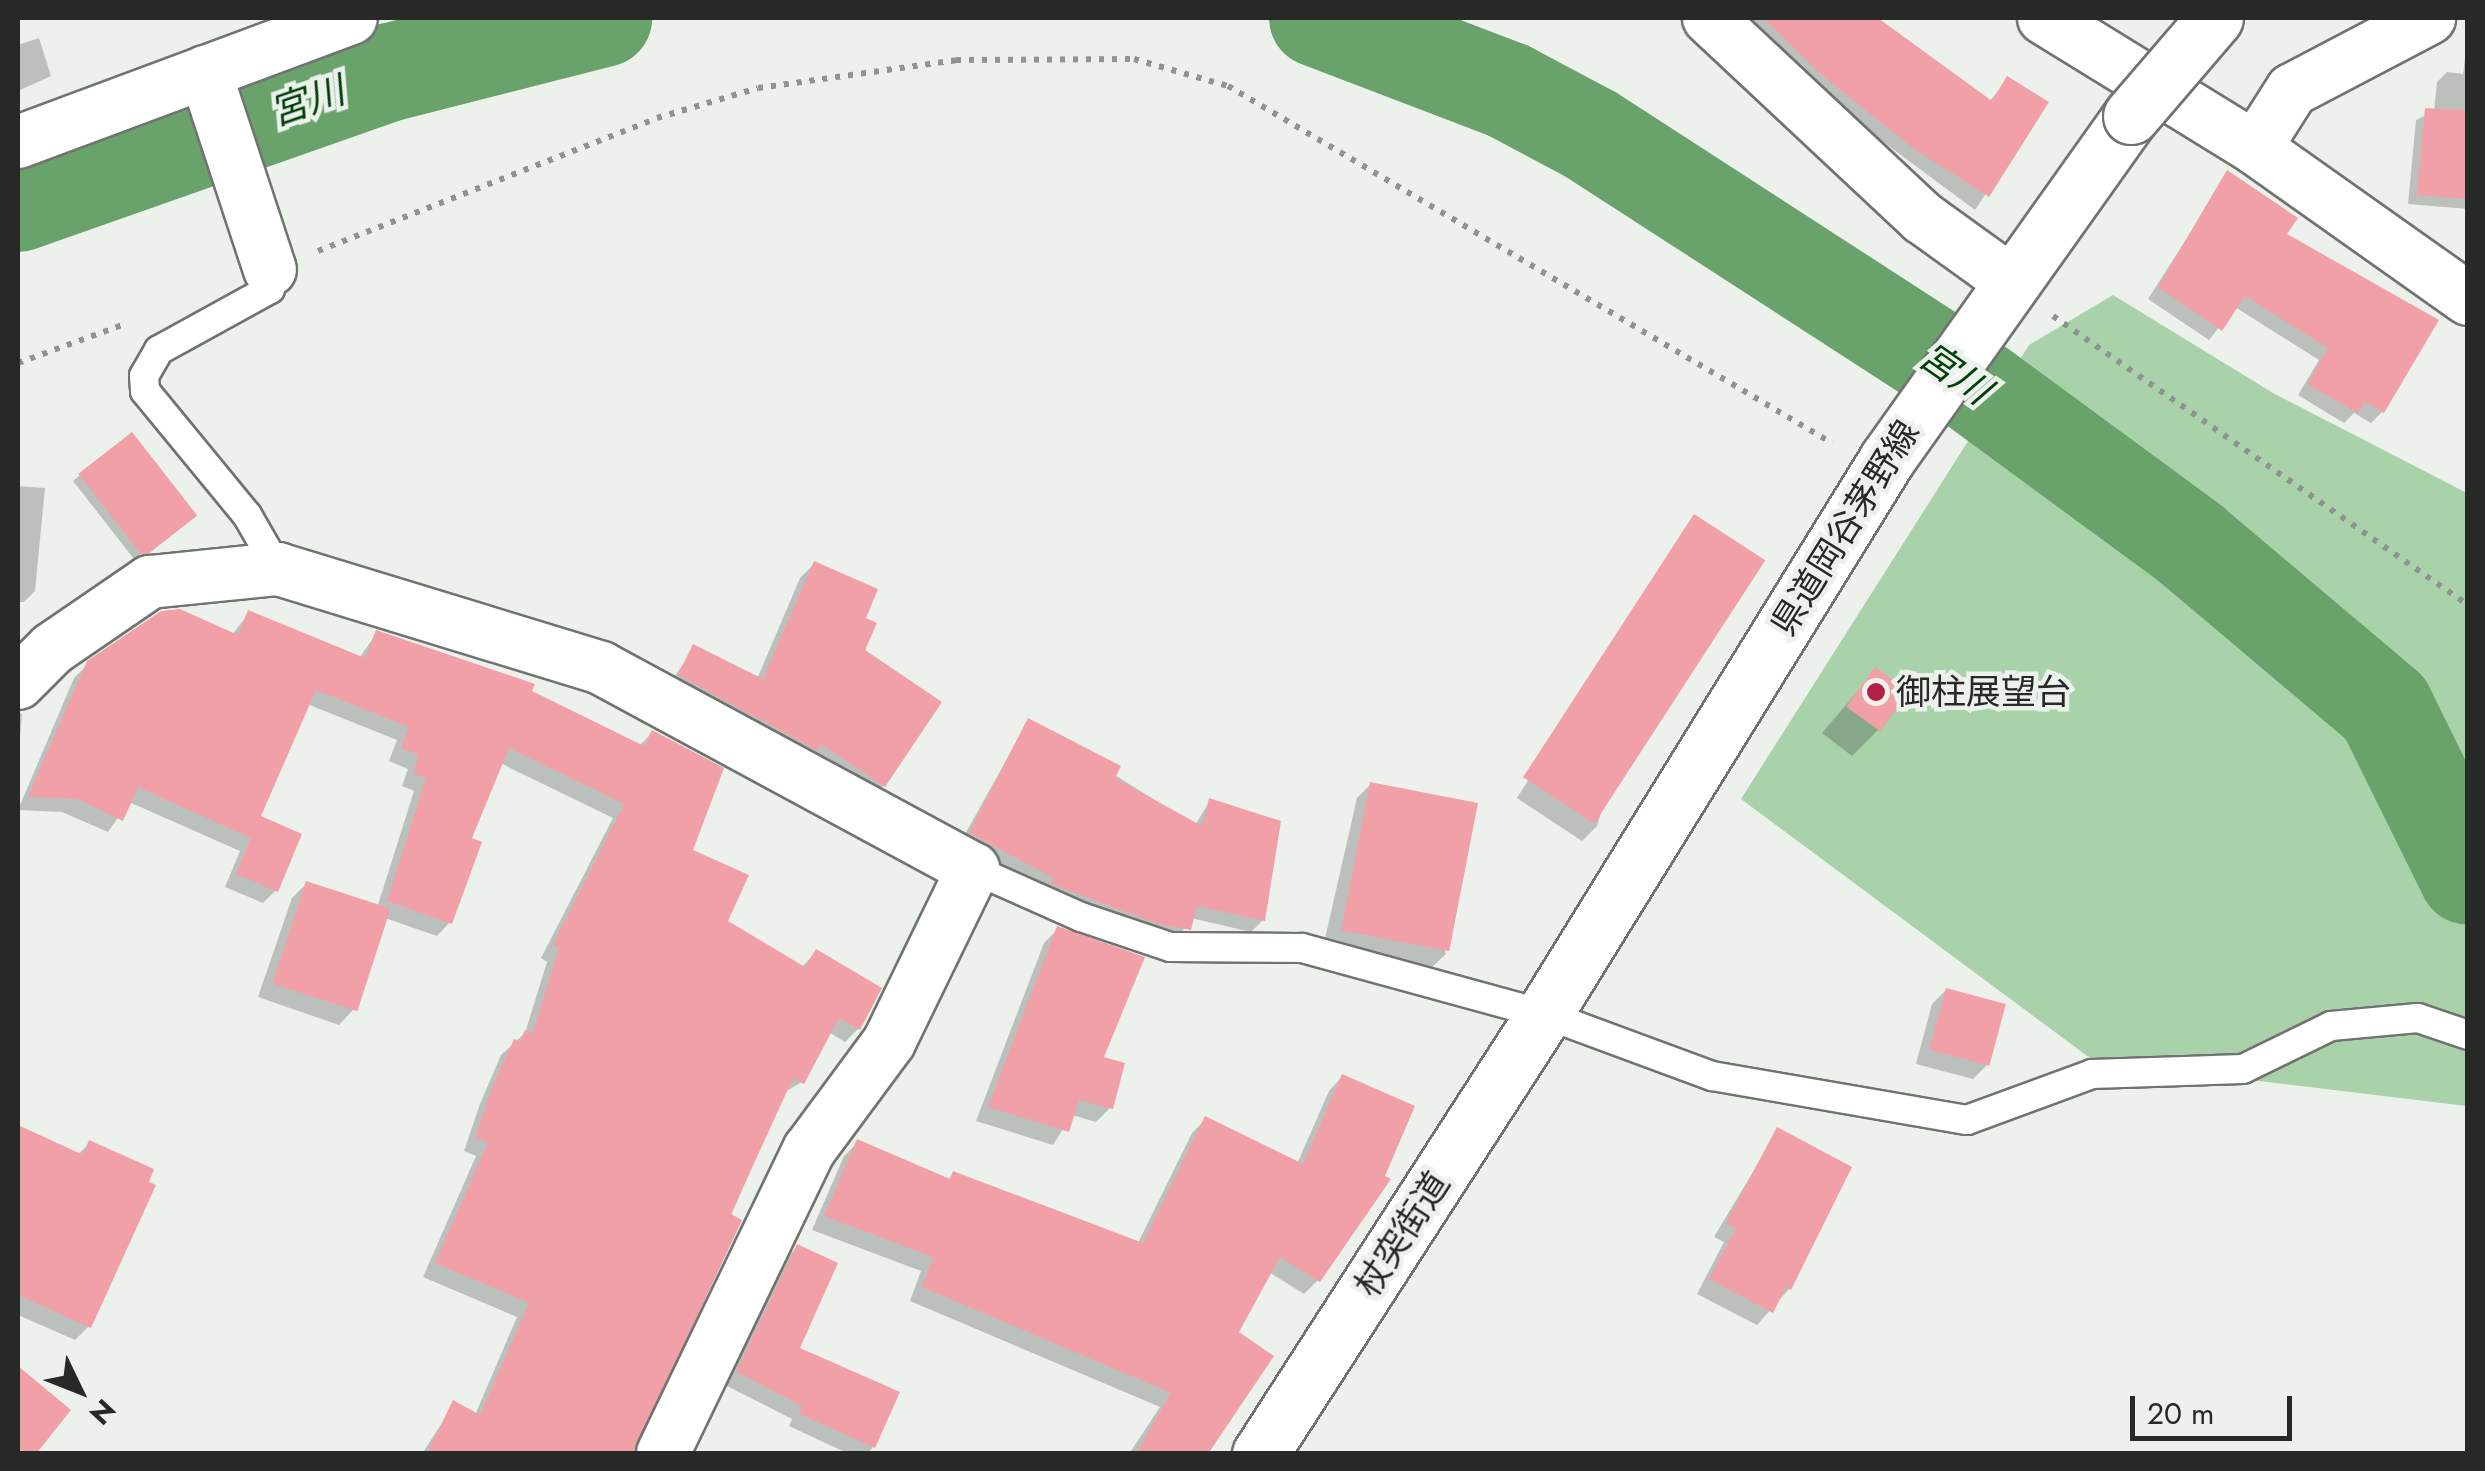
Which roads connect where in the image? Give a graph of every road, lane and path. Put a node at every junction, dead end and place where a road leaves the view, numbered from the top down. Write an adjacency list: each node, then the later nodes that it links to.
1 (351, 18): 6 (street)
2 (1709, 18): 10 (street)
3 (2044, 18): 8 (street)
4 (2215, 18): 10 (main road, 県道岡谷茅野線, bridge)
5 (2429, 18): 8 (street)
6 (209, 81): 7 (street); 9 (street)
7 (18, 142)
8 (2255, 148): 11 (street)
9 (267, 261): 12 (path); 13 (lane)
10 (2000, 293): 12 (main road, 県道岡谷茅野線); 14 (path)
11 (2468, 299)
12 (1862, 452): 17 (main road, 県道岡谷茅野線)
13 (278, 569): 15 (street); 16 (street)
14 (2468, 605)
15 (18, 683)
16 (972, 869): 17 (lane); 19 (street)
17 (1544, 1014): 18 (lane); 20 (main road, 杖突街道)
18 (2468, 1035)
19 (663, 1454)
20 (1260, 1454)

